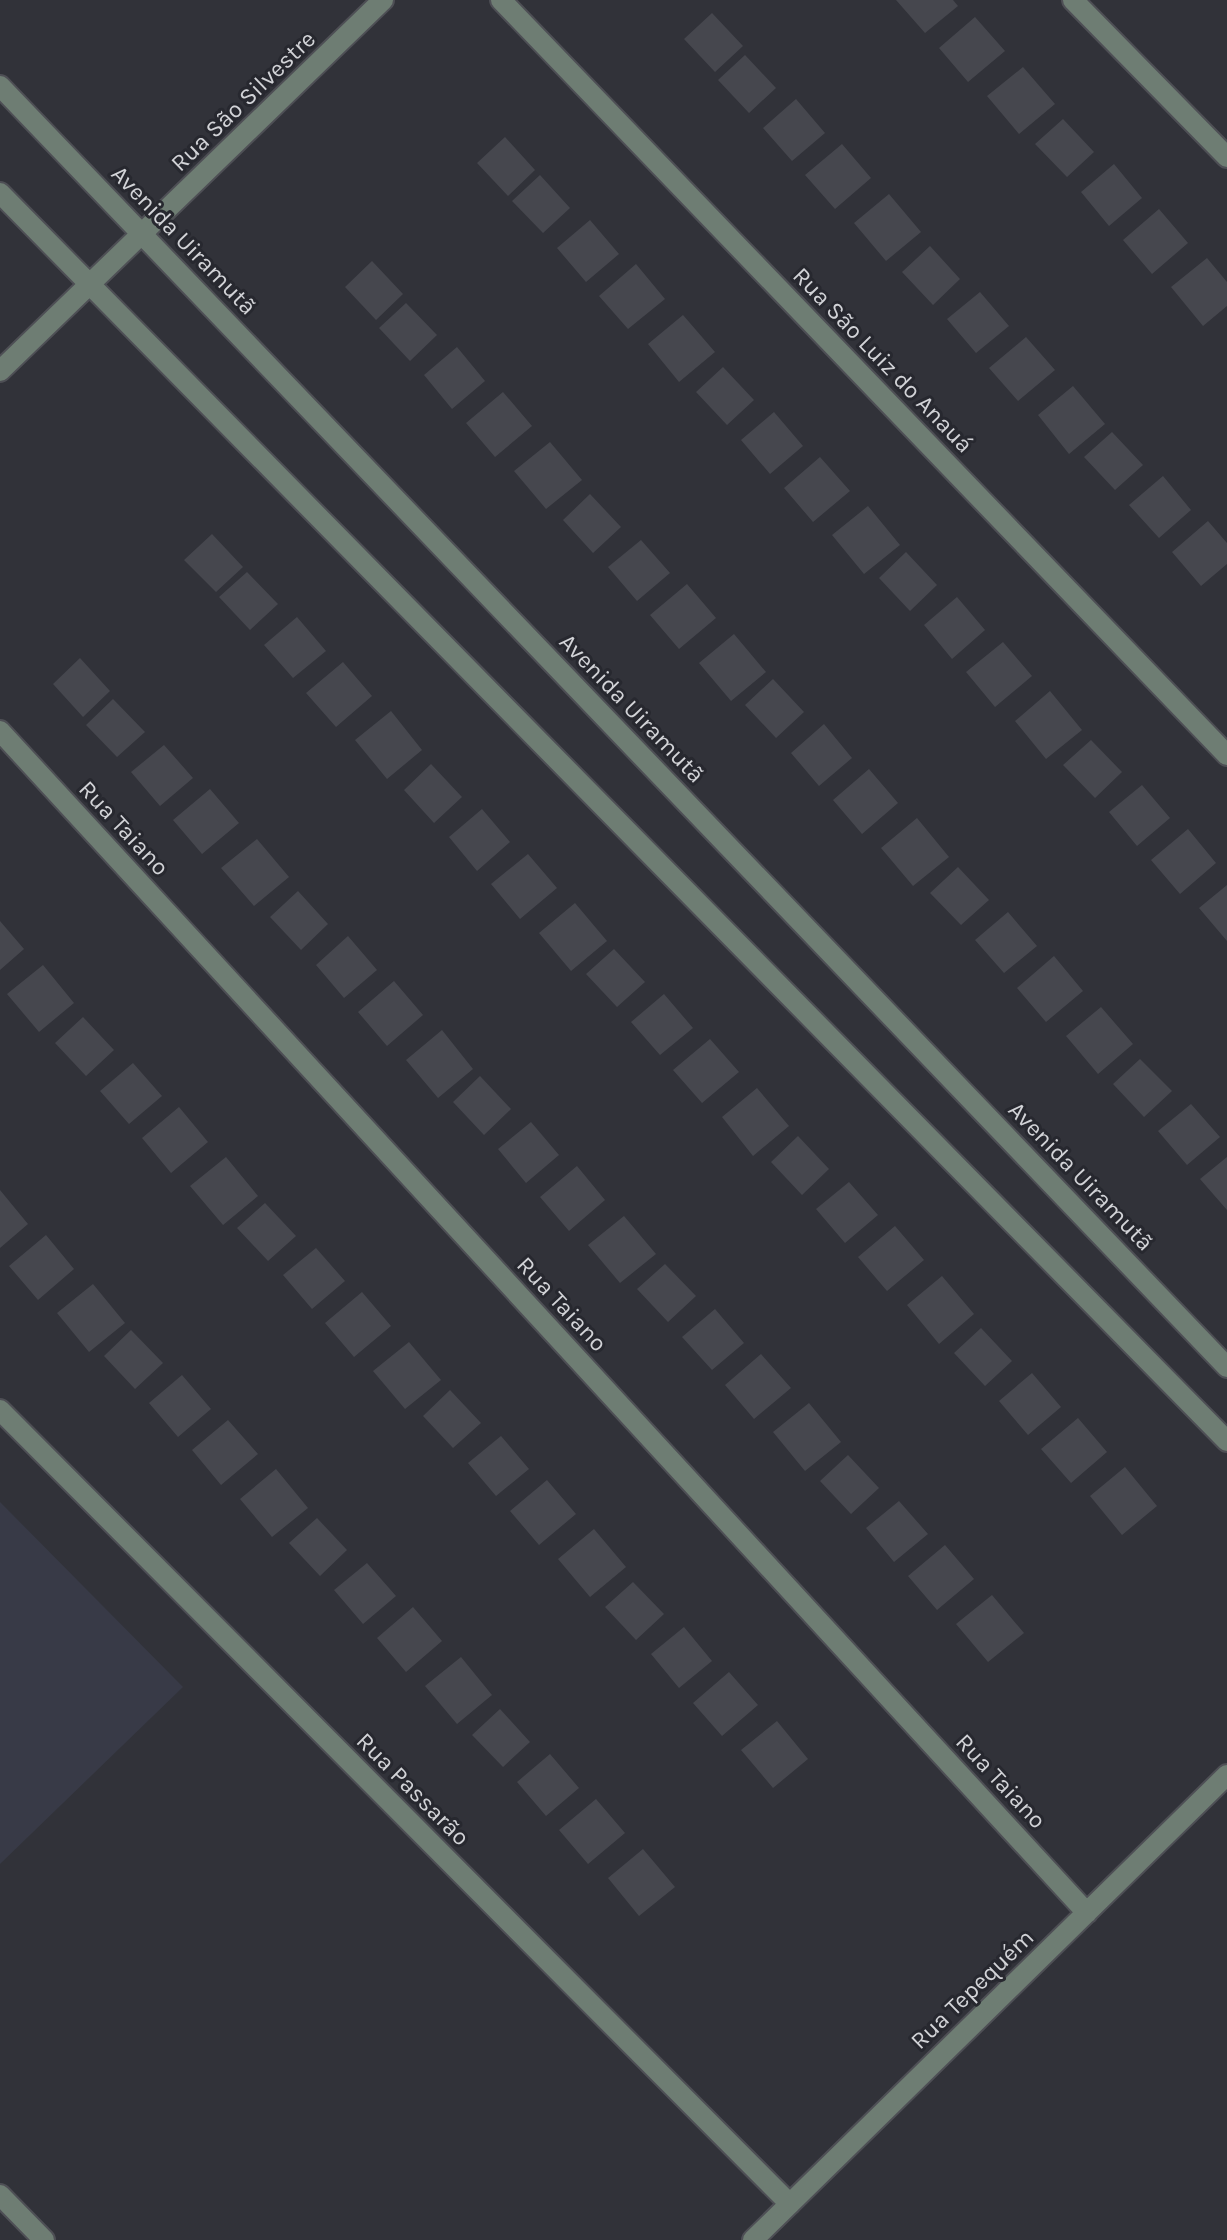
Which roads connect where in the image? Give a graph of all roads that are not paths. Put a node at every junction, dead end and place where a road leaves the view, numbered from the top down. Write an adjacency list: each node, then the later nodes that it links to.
1 (383, 0): 7 (street, Rua São Silvestre)
2 (501, 0): 11 (street, Rua São Luiz do Anauá)
3 (1073, 0): 5 (street)
4 (0, 86): 7 (street, Avenida Uiramutã)
5 (1227, 157)
6 (0, 193): 8 (street)
7 (143, 235): 8 (street, Rua São Silvestre); 12 (street, Avenida Uiramutã)
8 (91, 285): 9 (street, Rua São Silvestre); 14 (street)
9 (0, 371)
10 (0, 731): 16 (street, Rua Taiano)
11 (1227, 755)
12 (1227, 1367)
13 (0, 1410): 18 (street, Rua Passarão)
14 (1227, 1441)
15 (1227, 1775): 16 (street, Rua Tepequém)
16 (1087, 1913): 18 (street, Rua Tepequém)
17 (0, 2195): 19 (street)
18 (790, 2204): 20 (street, Rua Tepequém)
19 (44, 2240)
20 (753, 2240)

